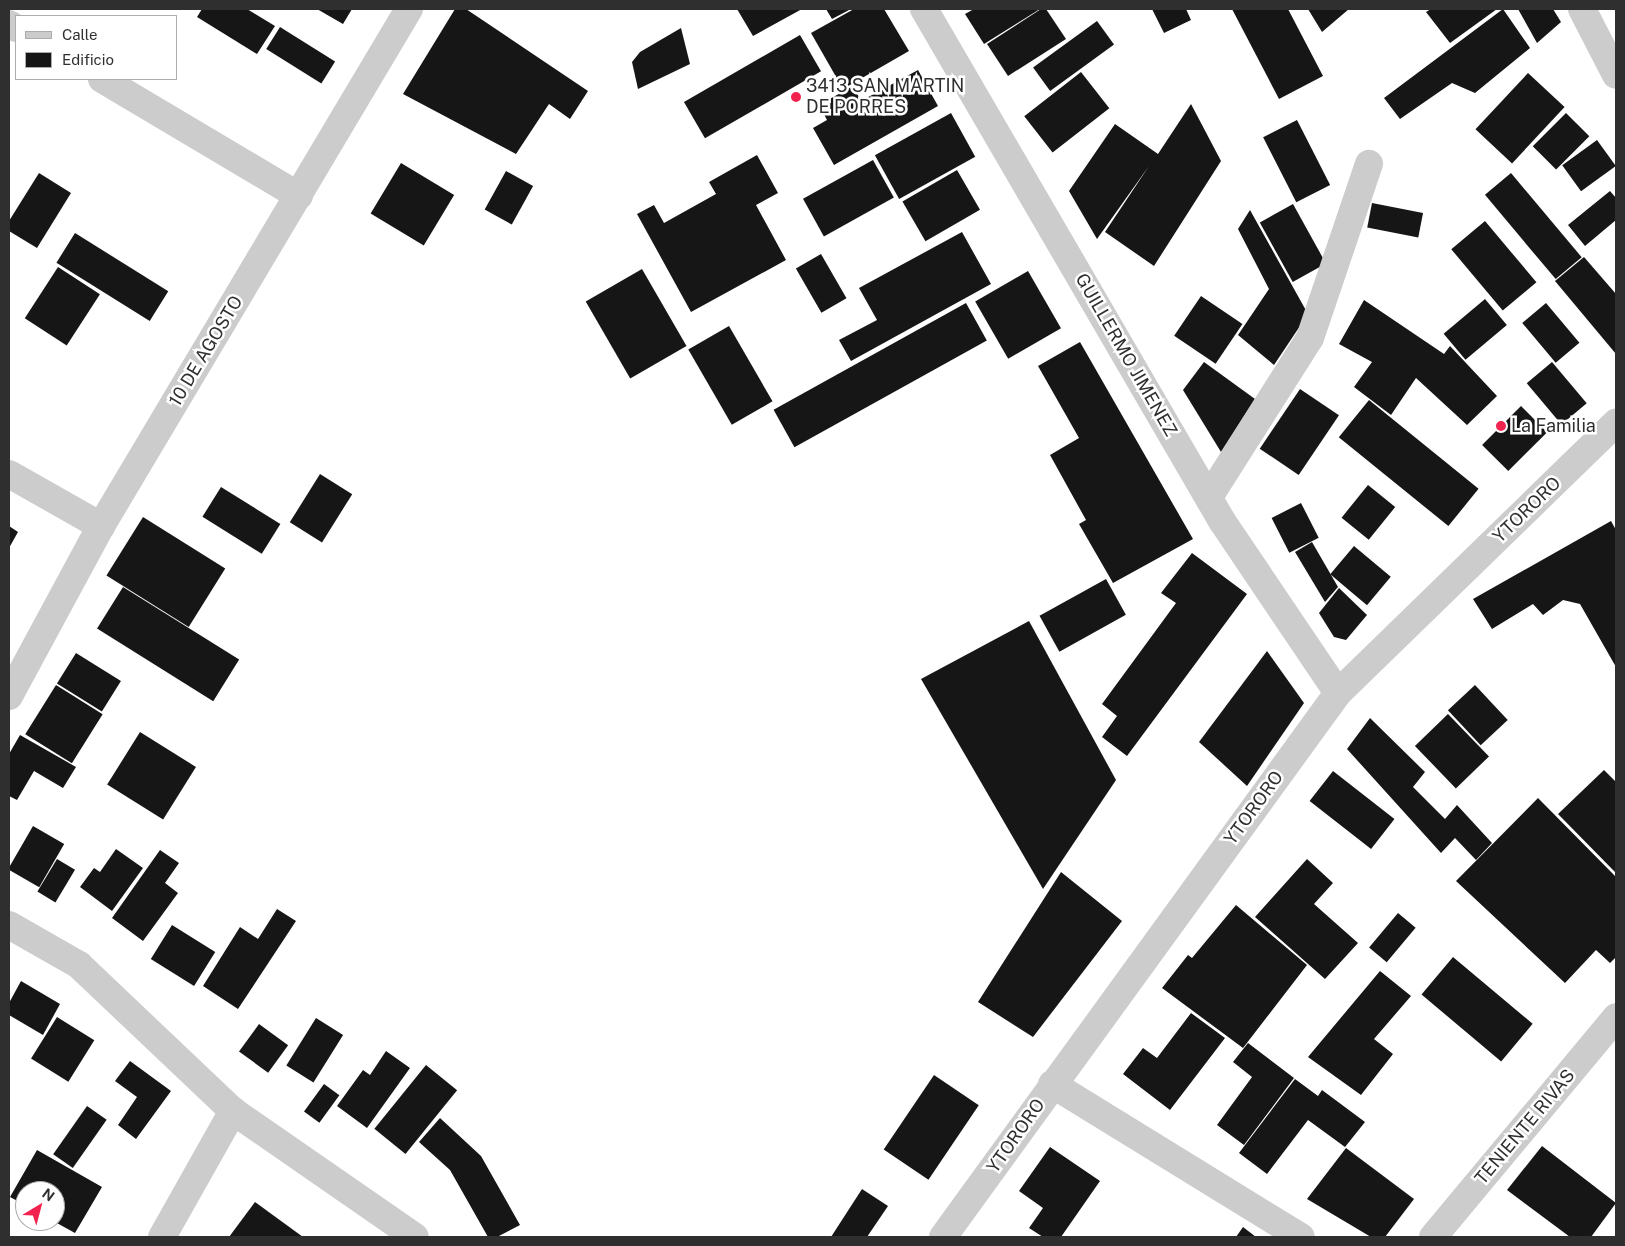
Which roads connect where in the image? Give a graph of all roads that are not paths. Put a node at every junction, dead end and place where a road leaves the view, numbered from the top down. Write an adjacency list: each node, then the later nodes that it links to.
1 (409, 9): 7 (street, 10 DE AGOSTO)
2 (924, 9): 10 (street, GUILLERMO JIMENEZ)
3 (1582, 9): 4 (street)
4 (1616, 75)
5 (104, 80): 7 (street)
6 (1369, 164): 10 (street)
7 (300, 196): 11 (street, 10 DE AGOSTO)
8 (1616, 423): 12 (street, YTORORO)
9 (9, 474): 11 (street)
10 (1209, 498): 12 (street, GUILLERMO JIMENEZ)
11 (101, 526): 13 (street, 10 DE AGOSTO)
12 (1338, 694): 16 (street, YTORORO)
13 (9, 696)
14 (9, 925): 17 (street)
15 (1616, 1017): 22 (street, TENIENTE RIVAS)
16 (1052, 1084): 20 (street, YTORORO); 21 (street)
17 (233, 1111): 18 (street); 19 (street)
18 (162, 1237)
19 (415, 1237)
20 (943, 1237)
21 (1301, 1237)
22 (1433, 1237)

